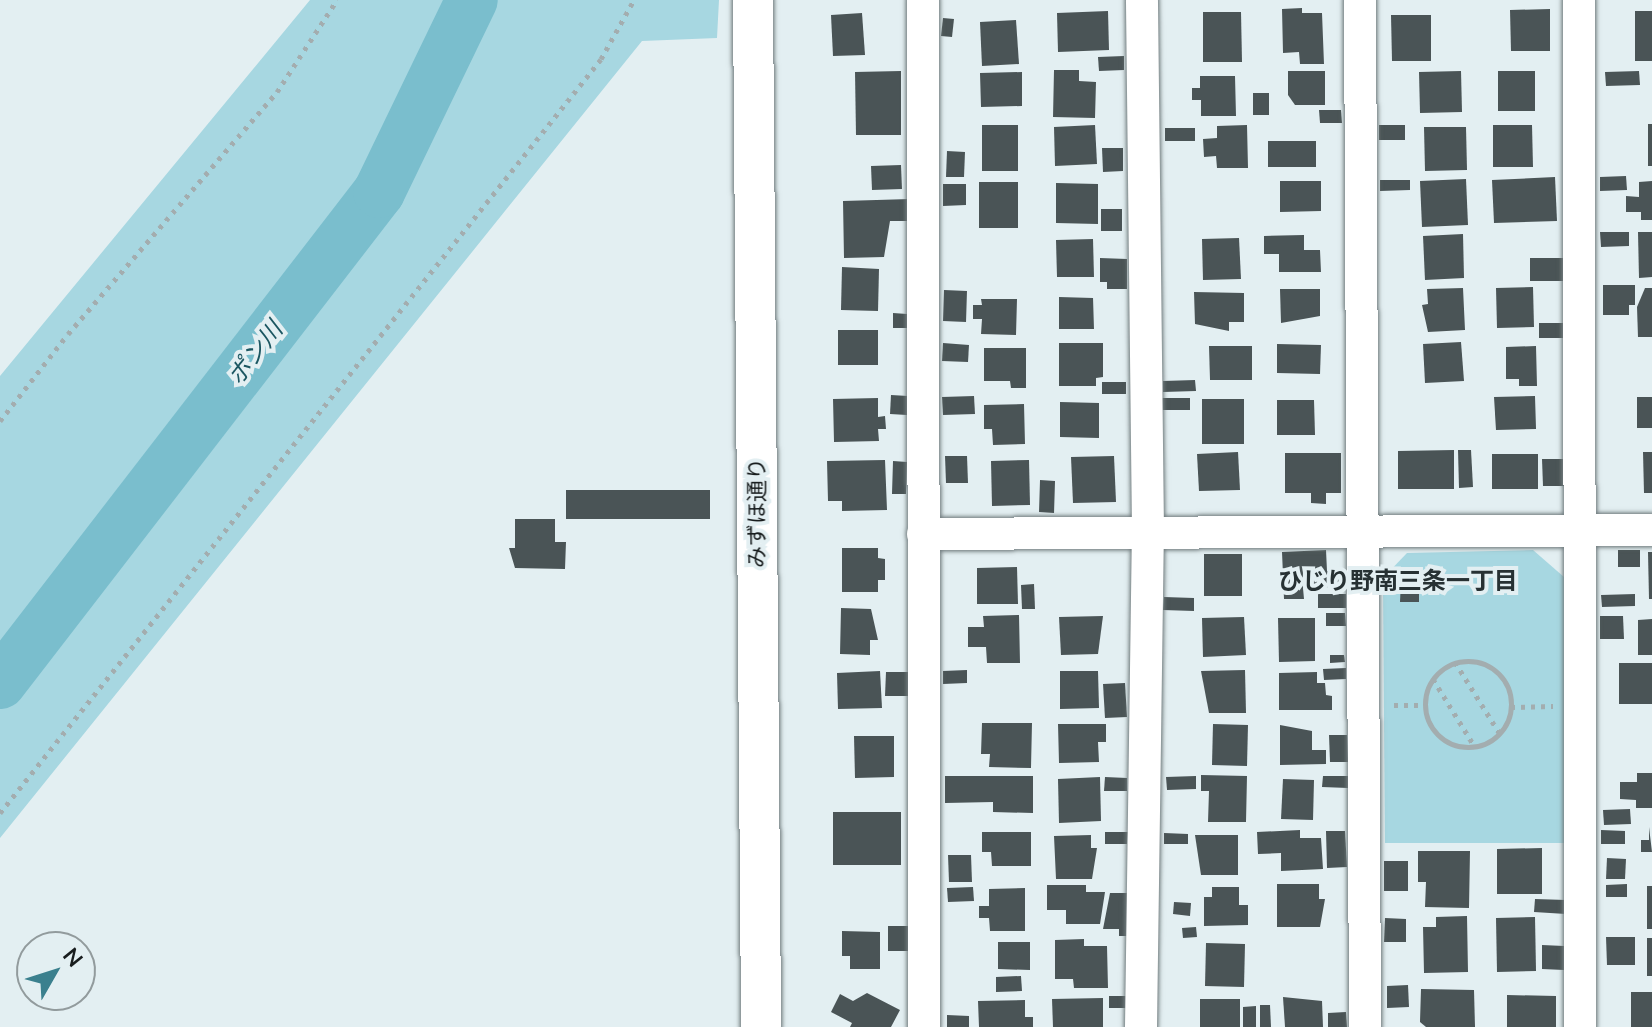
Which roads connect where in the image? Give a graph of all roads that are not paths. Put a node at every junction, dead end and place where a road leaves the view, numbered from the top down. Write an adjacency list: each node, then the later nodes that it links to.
1 (753, 0): 11 (street, みずほ通り)
2 (923, 0): 10 (street)
3 (1142, 0): 8 (street)
4 (1360, 0): 9 (street)
5 (1579, 0): 6 (street)
6 (1581, 530): 7 (street); 9 (street); 15 (street)
7 (1652, 530)
8 (1148, 532): 9 (street); 10 (street); 13 (street)
9 (1364, 533): 14 (street)
10 (923, 534): 12 (street)
11 (761, 1027)
12 (924, 1027)
13 (1141, 1027)
14 (1365, 1027)
15 (1580, 1027)

